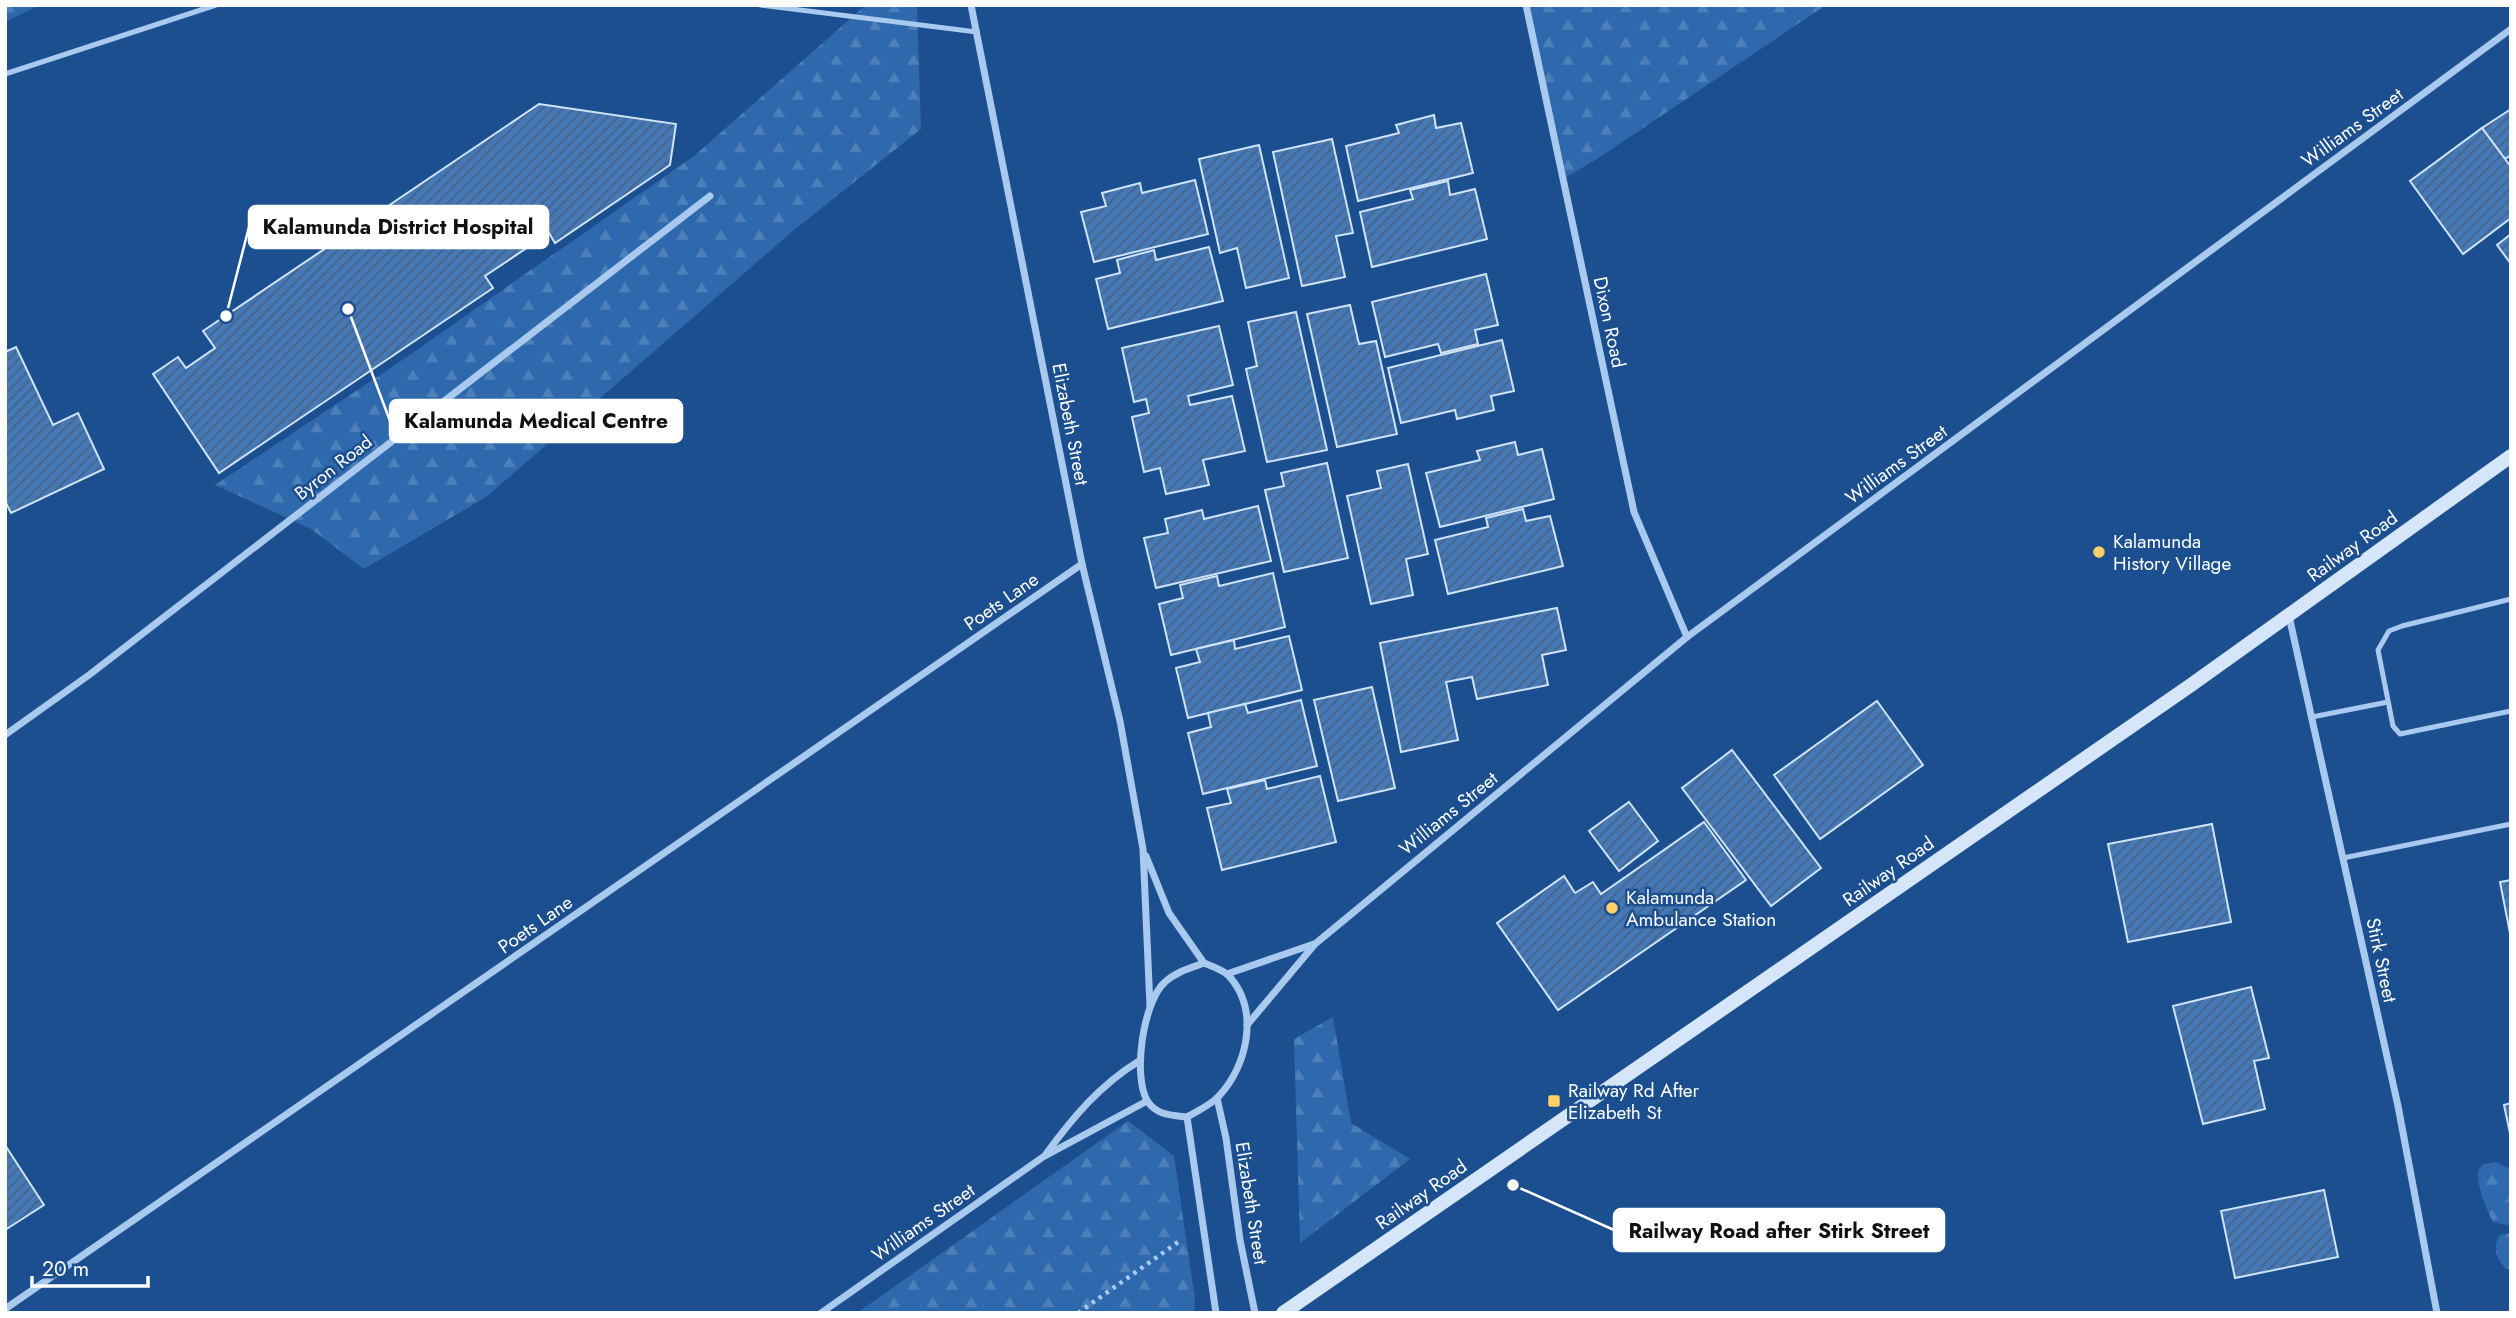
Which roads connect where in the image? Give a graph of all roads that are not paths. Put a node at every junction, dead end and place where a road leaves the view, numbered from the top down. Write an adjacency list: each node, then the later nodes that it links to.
1 (216, 5): 7 (lane)
2 (760, 5): 6 (lane)
3 (971, 5): 6 (street, Elizabeth Street)
4 (1526, 5): 13 (street, Dixon Road)
5 (2511, 29): 13 (street, Williams Street)
6 (977, 32): 10 (street, Elizabeth Street)
7 (5, 74)
8 (710, 196): 17 (street, Byron Road)
9 (2511, 456): 12 (street, Railway Road)
10 (1082, 564): 19 (street, Elizabeth Street); 31 (street, Poets Lane)
11 (2511, 599): 14 (lane)
12 (2289, 615): 16 (street, Stirk Street); 35 (street, Railway Road)
13 (1687, 637): 21 (street, Williams Street)
14 (2388, 702): 15 (lane); 16 (lane)
15 (2511, 712)
16 (2312, 718): 20 (street, Stirk Street)
17 (5, 735)
18 (2511, 824): 20 (lane)
19 (1143, 849): 22 (street, Elizabeth Street); 24 (street, Elizabeth Street)
20 (2343, 858): 36 (street, Stirk Street)
21 (1315, 944): 23 (street, Williams Street); 25 (street, Williams Street)
22 (1204, 963): 23 (street); 24 (street)
23 (1227, 974): 25 (street)
24 (1150, 1006): 26 (street)
25 (1247, 1025): 27 (street)
26 (1139, 1061): 28 (street); 30 (street, Williams Street)
27 (1217, 1098): 29 (street); 34 (street, Elizabeth Street)
28 (1147, 1101): 29 (street); 30 (street, Williams Street)
29 (1187, 1117): 33 (street)
30 (1043, 1157): 32 (street, Williams Street)
31 (5, 1309)
32 (821, 1313)
33 (1216, 1313)
34 (1255, 1313)
35 (1283, 1313)
36 (2437, 1313)

